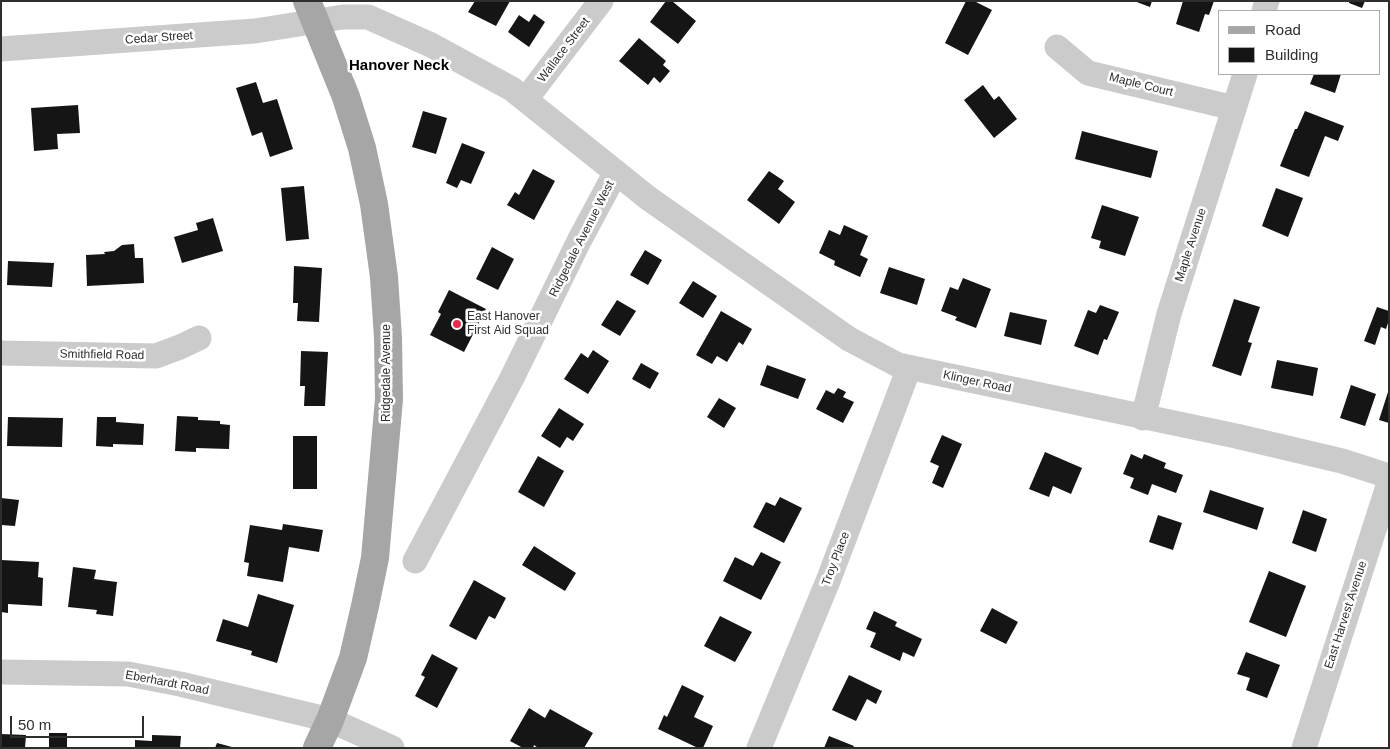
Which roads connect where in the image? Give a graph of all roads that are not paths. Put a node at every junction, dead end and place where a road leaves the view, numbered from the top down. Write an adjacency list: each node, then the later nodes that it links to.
1 (601, 1): 6 (street, Wallace Street)
2 (311, 11): 4 (street, Cedar Street); 6 (street, Ridgedale Avenue West); 17 (main road, Ridgedale Avenue)
3 (1057, 47): 7 (street, Maple Court)
4 (1, 49)
5 (1245, 75): 7 (street, Maple Avenue)
6 (526, 99): 8 (street, Ridgedale Avenue West)
7 (1234, 108): 12 (street, Maple Avenue)
8 (616, 172): 11 (street, Klinger Road); 15 (street, Ridgedale Avenue West)
9 (199, 338): 10 (street, Smithfield Road)
10 (1, 353)
11 (909, 368): 12 (street, Klinger Road); 20 (street, Troy Place)
12 (1143, 418): 13 (street, Klinger Road)
13 (1389, 476)
14 (1389, 483): 21 (street, East Harvest Avenue)
15 (415, 561)
16 (1, 672): 17 (street, Eberhardt Road)
17 (330, 720): 18 (main road, Ridgedale Avenue); 19 (street, Eberhardt Road)
18 (317, 748)
19 (392, 748)
20 (759, 748)
21 (1304, 748)

